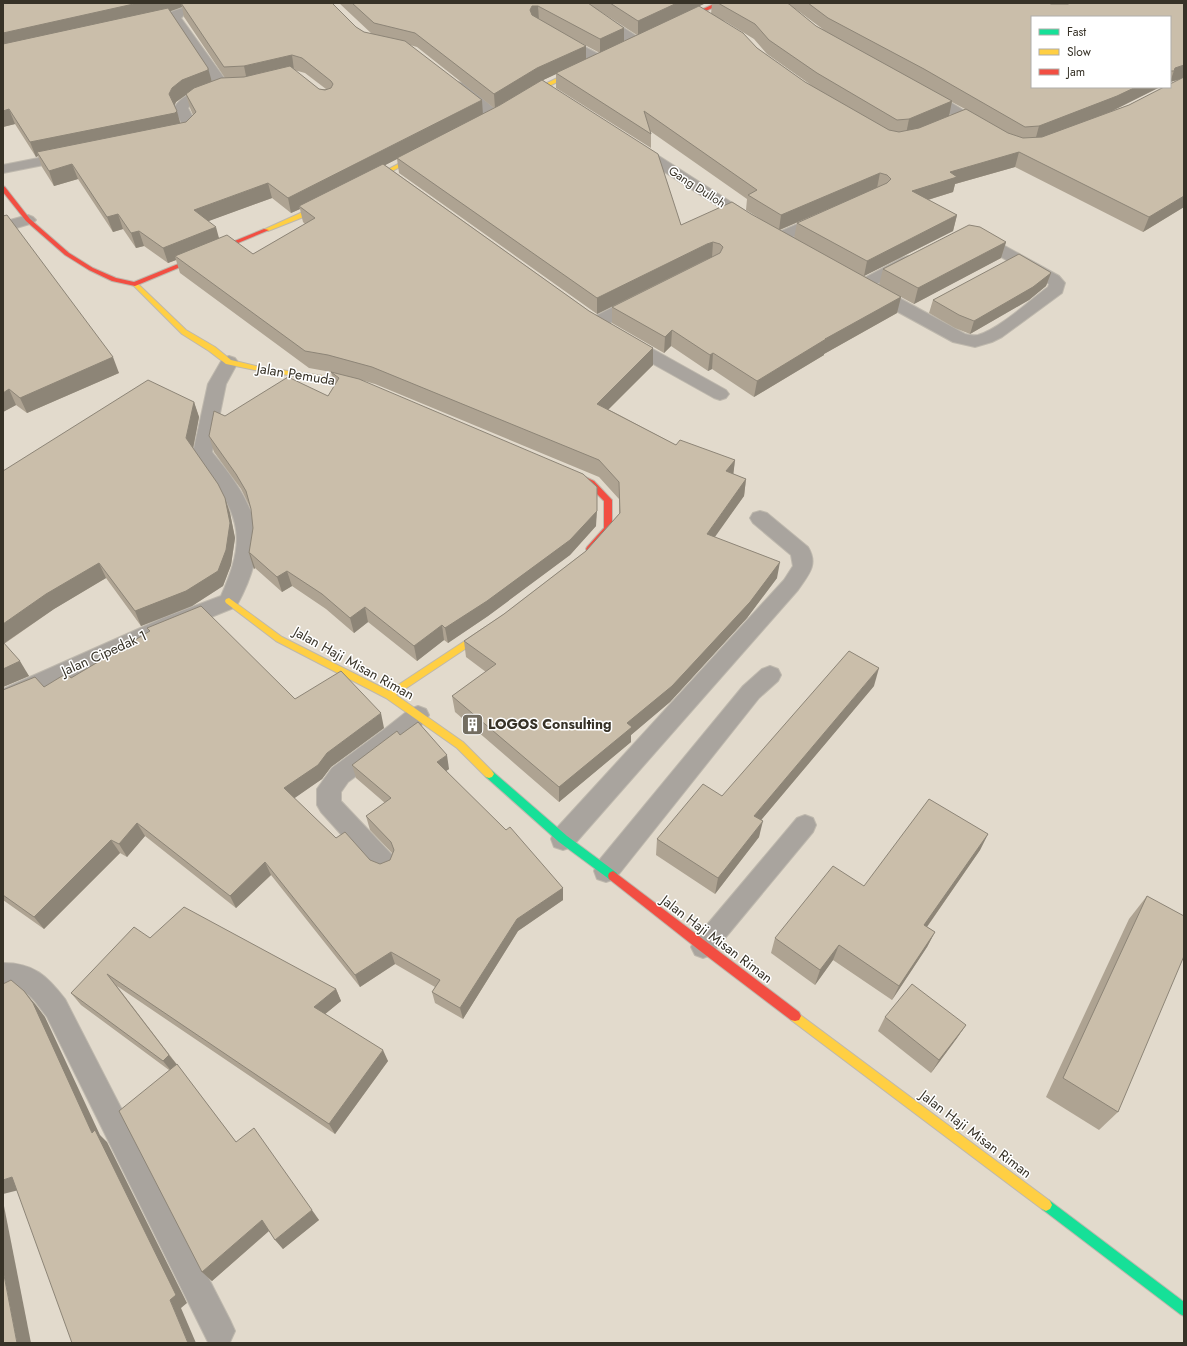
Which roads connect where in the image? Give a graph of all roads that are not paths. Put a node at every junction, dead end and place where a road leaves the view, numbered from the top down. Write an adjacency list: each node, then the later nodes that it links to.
1 (577, 3): 10 (street)
2 (720, 3): 4 (street)
3 (201, 4): 5 (street)
4 (698, 13): 7 (street); 8 (street)
5 (175, 15): 6 (street); 14 (street)
6 (160, 19)
7 (711, 21)
8 (671, 26)
9 (552, 33): 12 (street)
10 (640, 40): 11 (street)
11 (624, 48)
12 (602, 58): 16 (street)
13 (448, 79): 20 (street)
14 (220, 87): 15 (street); 24 (street)
15 (235, 87)
16 (543, 87): 18 (street); 19 (street)
17 (915, 88): 21 (street)
18 (555, 95)
19 (516, 103)
20 (495, 115)
21 (964, 116): 22 (street); 23 (street)
22 (950, 122)
23 (997, 136)
24 (161, 138)
25 (626, 141): 35 (street, Gang Dulloh)
26 (434, 148): 29 (street)
27 (78, 154): 28 (street)
28 (3, 168)
29 (359, 186)
30 (3, 188): 33 (street)
31 (338, 197): 39 (street)
32 (835, 213): 35 (street)
33 (28, 220): 34 (street); 39 (street)
34 (3, 227)
35 (769, 232): 37 (street, Gang Dulloh)
36 (961, 234): 38 (street)
37 (798, 249)
38 (922, 254)
39 (135, 284): 41 (street, Jalan Pemuda)
40 (650, 296): 43 (street)
41 (228, 362): 42 (street, Jalan Pemuda); 47 (street)
42 (368, 389)
43 (720, 394)
44 (563, 471): 46 (street)
45 (760, 518): 54 (street)
46 (583, 555)
47 (229, 601): 50 (street, Jalan Haji Misan Riman); 51 (street, Jalan Cipedak 1)
48 (497, 623): 50 (street)
49 (770, 675): 56 (street)
50 (389, 695): 52 (street, Jalan Haji Misan Riman)
51 (3, 699)
52 (418, 715): 54 (street, Jalan Haji Misan Riman); 55 (street)
53 (804, 825): 57 (lane)
54 (563, 839): 56 (street, Jalan Haji Misan Riman)
55 (384, 864)
56 (606, 871): 57 (street, Jalan Haji Misan Riman)
57 (703, 947): 59 (street, Jalan Haji Misan Riman)
58 (3, 975): 60 (street)
59 (1184, 1310)
60 (219, 1332)

